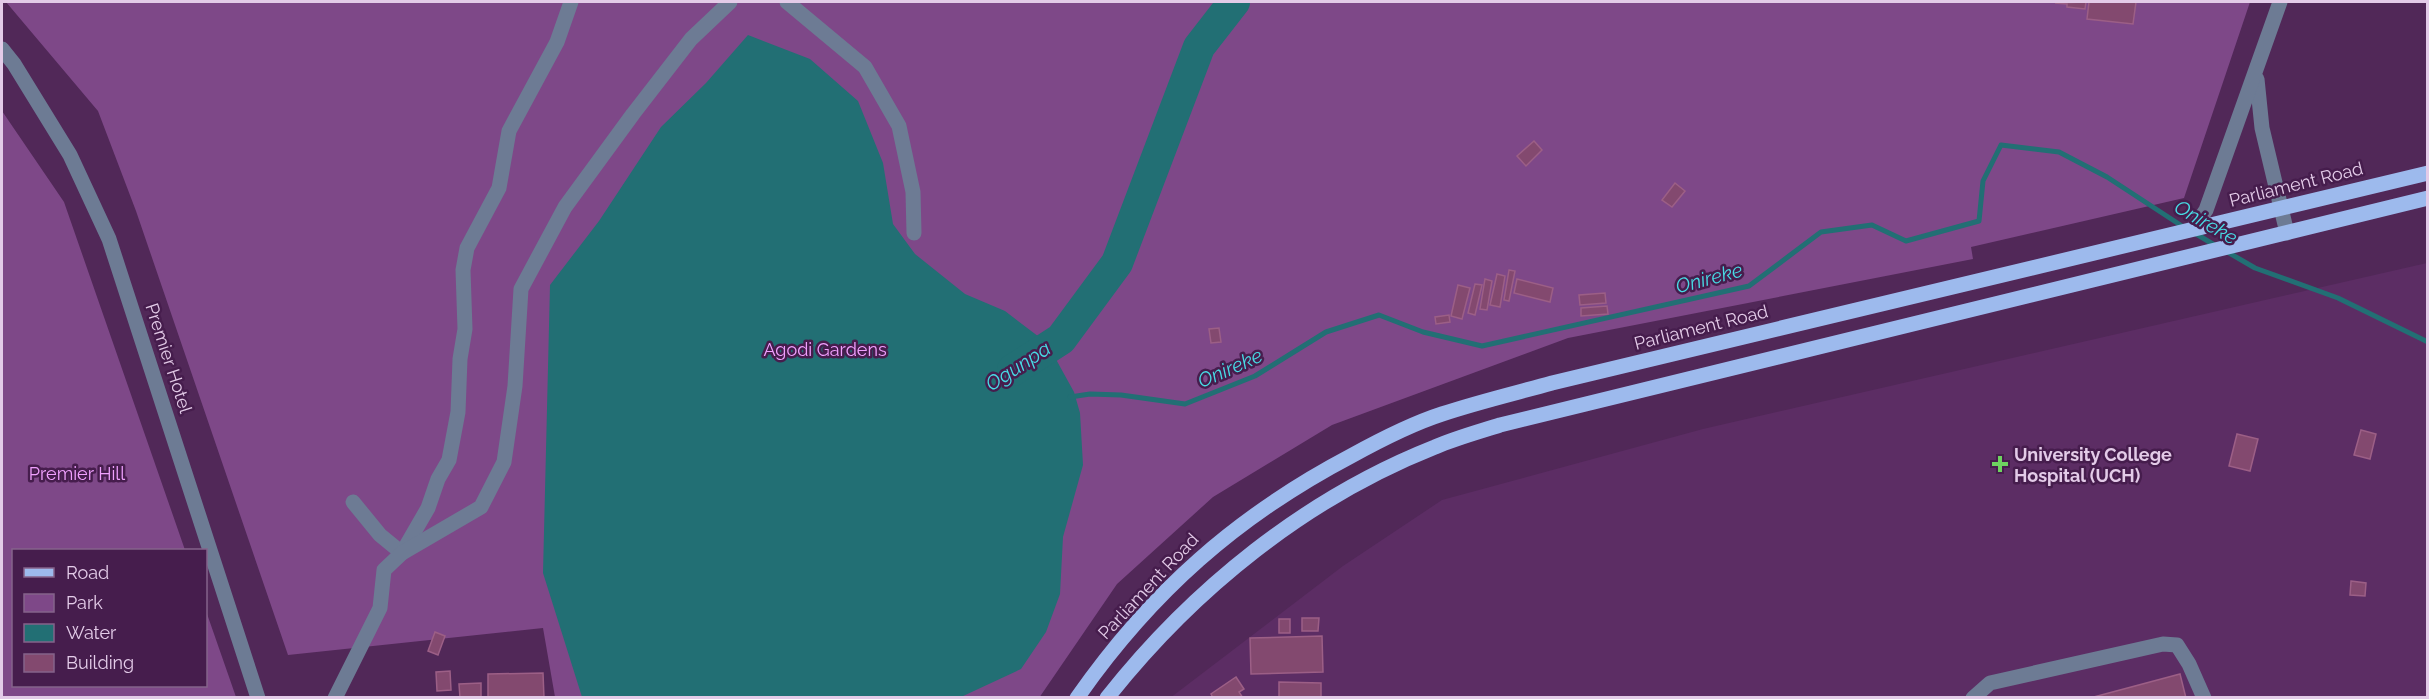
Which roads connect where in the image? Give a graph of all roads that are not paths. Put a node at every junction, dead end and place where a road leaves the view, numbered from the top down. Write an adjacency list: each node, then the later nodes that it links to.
1 (571, 2): 14 (street)
2 (730, 2): 14 (street)
3 (787, 2): 11 (street)
4 (2280, 2): 6 (street)
5 (2, 49): 15 (street, Premier Hotel)
6 (2256, 73): 9 (street); 10 (street)
7 (2427, 173): 9 (main road, Parliament Road)
8 (2427, 198): 12 (main road)
9 (2280, 208): 10 (main road, Parliament Road); 12 (street)
10 (2198, 228): 17 (main road, Parliament Road)
11 (914, 232)
12 (2287, 233): 18 (main road)
13 (353, 502): 14 (street)
14 (402, 553): 16 (street)
15 (258, 698)
16 (335, 698)
17 (1077, 698)
18 (1107, 698)
19 (1973, 698): 20 (street)
20 (2204, 698)

